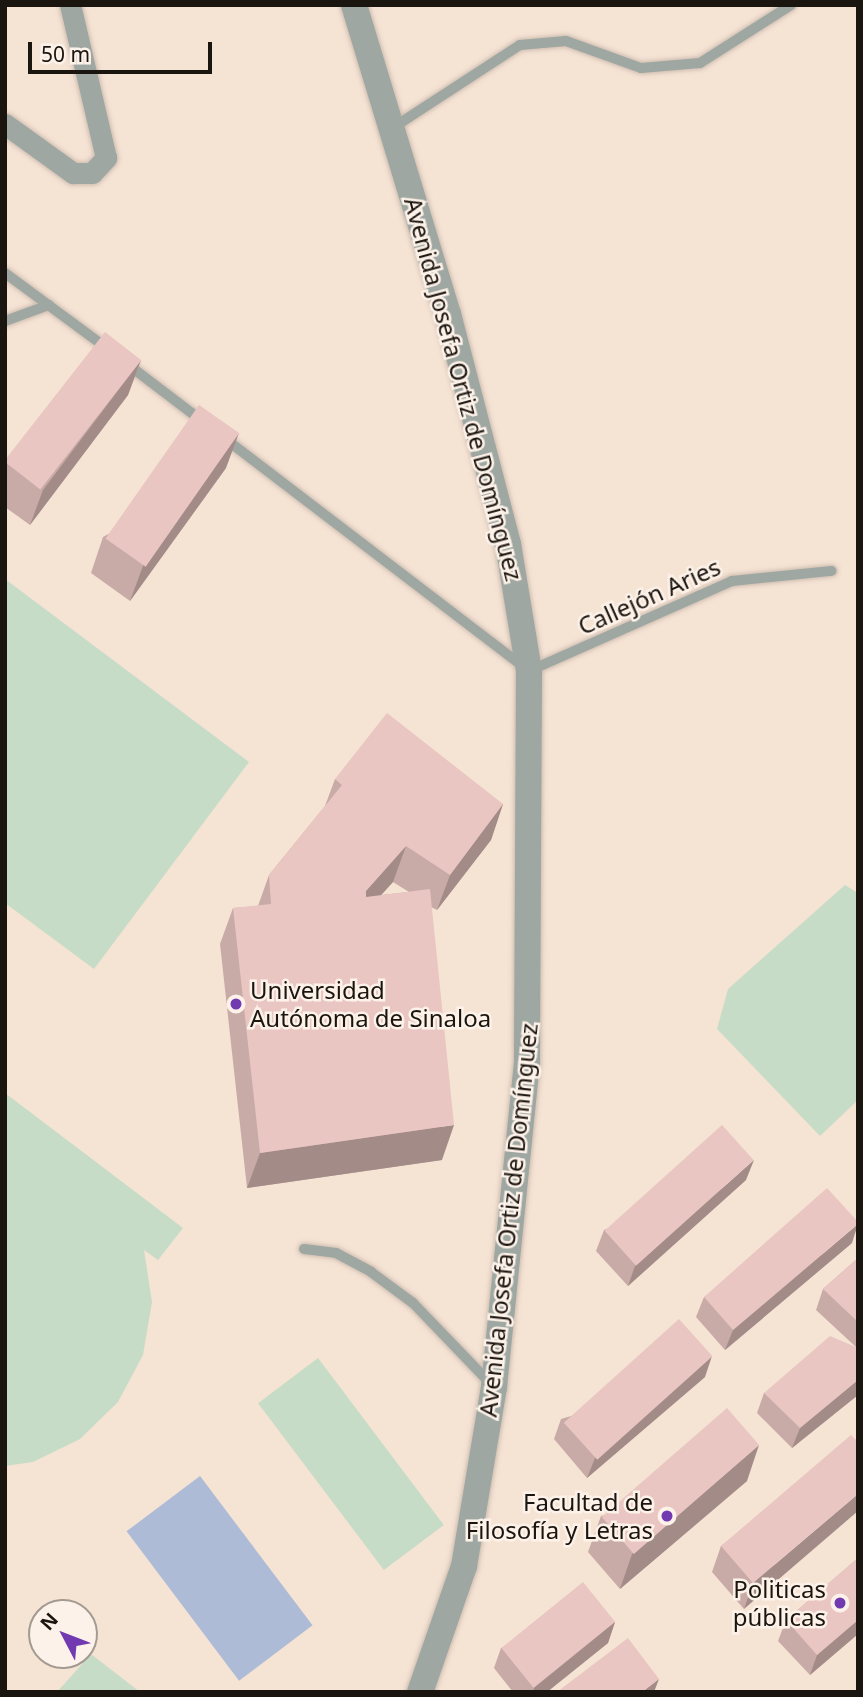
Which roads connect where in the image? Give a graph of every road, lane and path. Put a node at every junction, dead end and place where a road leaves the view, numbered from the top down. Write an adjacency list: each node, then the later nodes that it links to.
1 (70, 5): 4 (street)
2 (354, 5): 5 (street, Avenida Josefa Ortiz de Domínguez)
3 (791, 5): 5 (lane)
4 (5, 124)
5 (394, 127): 10 (street, Avenida Josefa Ortiz de Domínguez)
6 (5, 273): 7 (lane)
7 (49, 305): 8 (lane); 10 (lane)
8 (5, 321)
9 (831, 571): 10 (lane, Callejón Aries)
10 (529, 671): 12 (street, Avenida Josefa Ortiz de Domínguez)
11 (304, 1250): 12 (lane)
12 (494, 1387): 13 (street, Avenida Josefa Ortiz de Domínguez)
13 (420, 1692)

